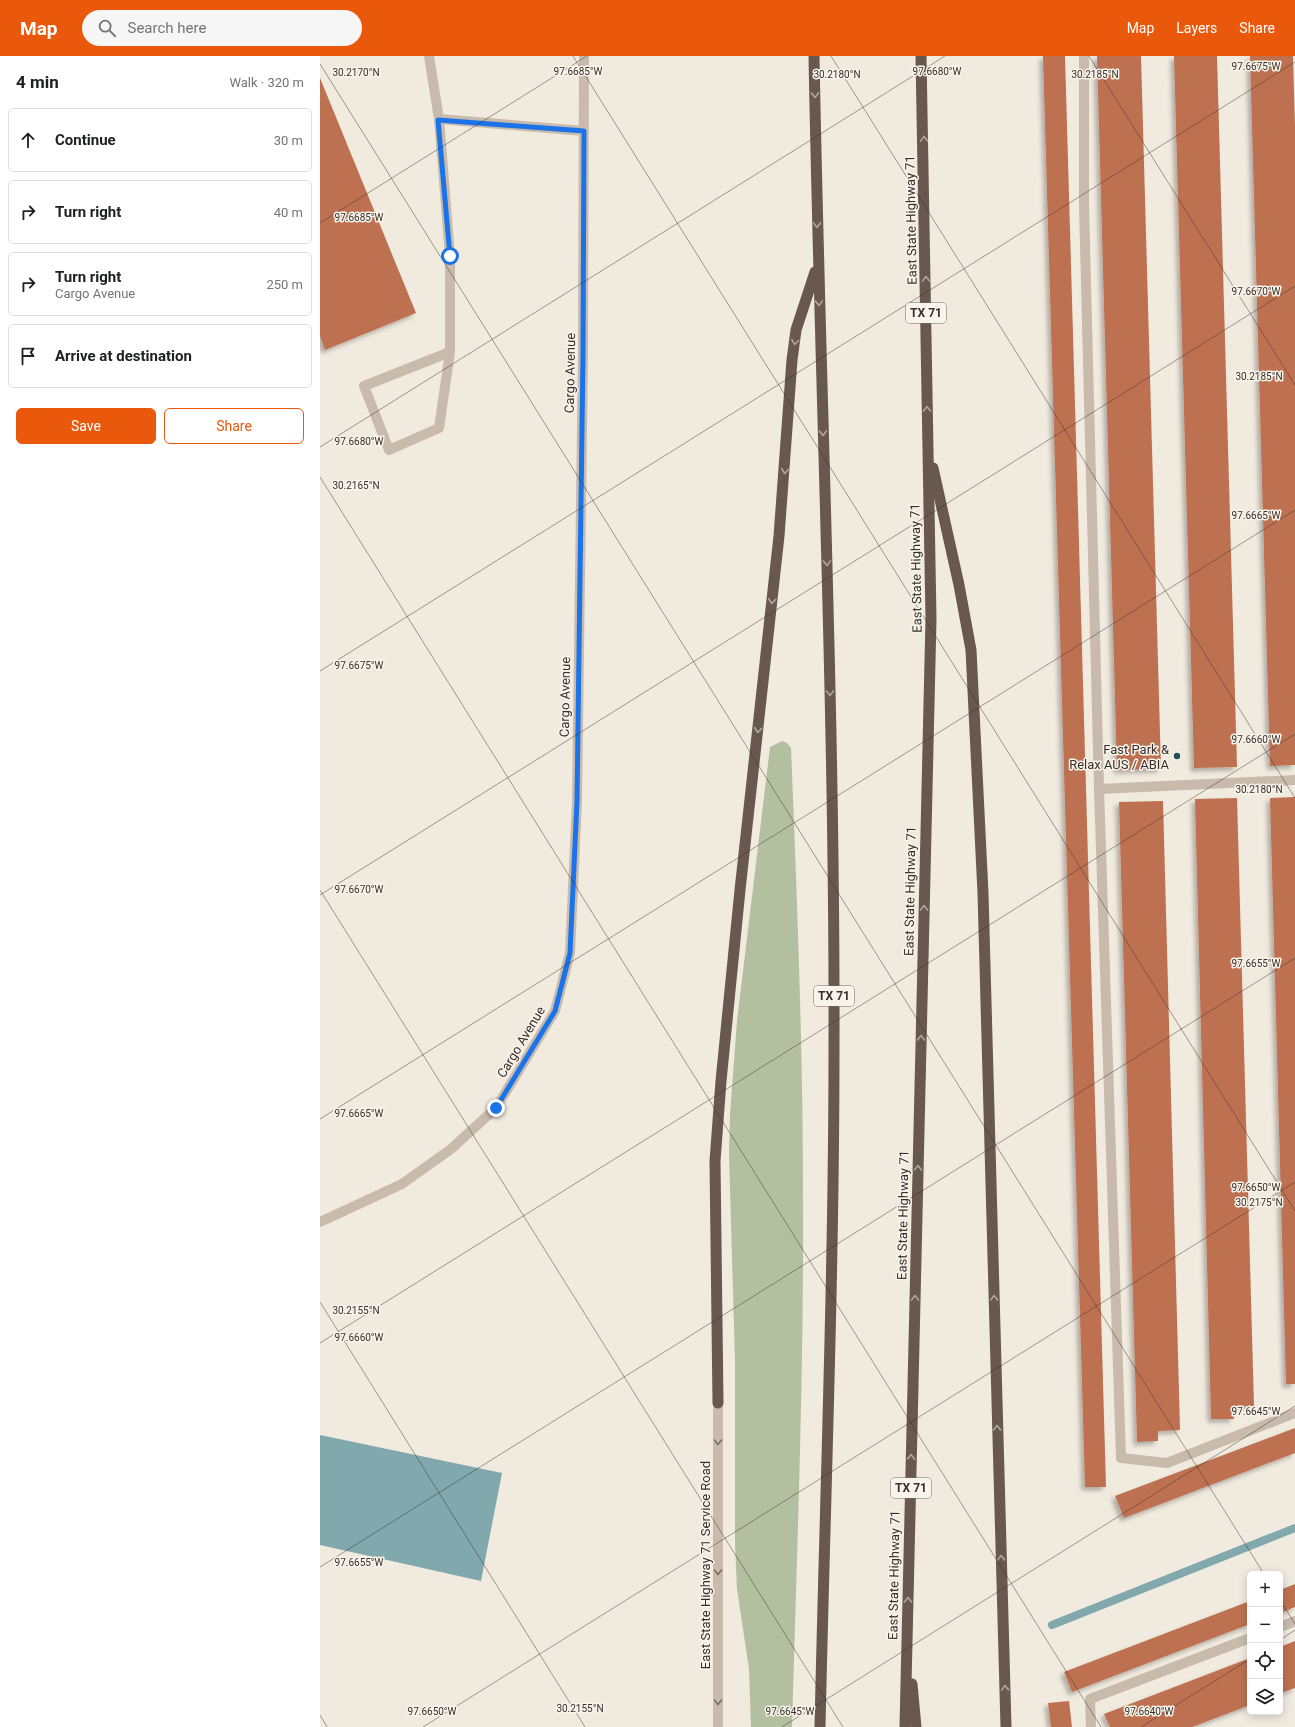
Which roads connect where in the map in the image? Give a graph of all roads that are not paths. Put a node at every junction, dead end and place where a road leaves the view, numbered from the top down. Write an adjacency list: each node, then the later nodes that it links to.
1 (429, 56): 6 (street)
2 (584, 56): 7 (street, Cargo Avenue)
3 (814, 56): 8 (highway, TX 71, one-way to 8)
4 (922, 56): 10 (highway, East State Highway 71 / TX 71, one-way to 4)
5 (1084, 56): 12 (street)
6 (438, 120): 7 (street); 9 (street)
7 (584, 131): 13 (street, Cargo Avenue)
8 (818, 264): 14 (highway, one-way to 14); 21 (highway, TX 71, one-way to 21)
9 (450, 352): 9 (street)
10 (928, 448): 19 (highway, East State Highway 71 / TX 71, one-way to 10); 24 (highway, one-way to 10)
11 (1295, 780): 12 (street)
12 (1099, 788): 15 (street)
13 (320, 1222)
14 (718, 1403): 20 (street, East State Highway 71 Service Road, one-way to 20)
15 (1295, 1413)
16 (1295, 1621): 17 (street)
17 (1283, 1626)
18 (1247, 1639): 25 (street)
19 (907, 1640): 22 (highway, East State Highway 71 / TX 71); 23 (highway)
20 (718, 1726)
21 (820, 1727)
22 (905, 1727)
23 (916, 1727)
24 (1006, 1727)
25 (1091, 1727)

